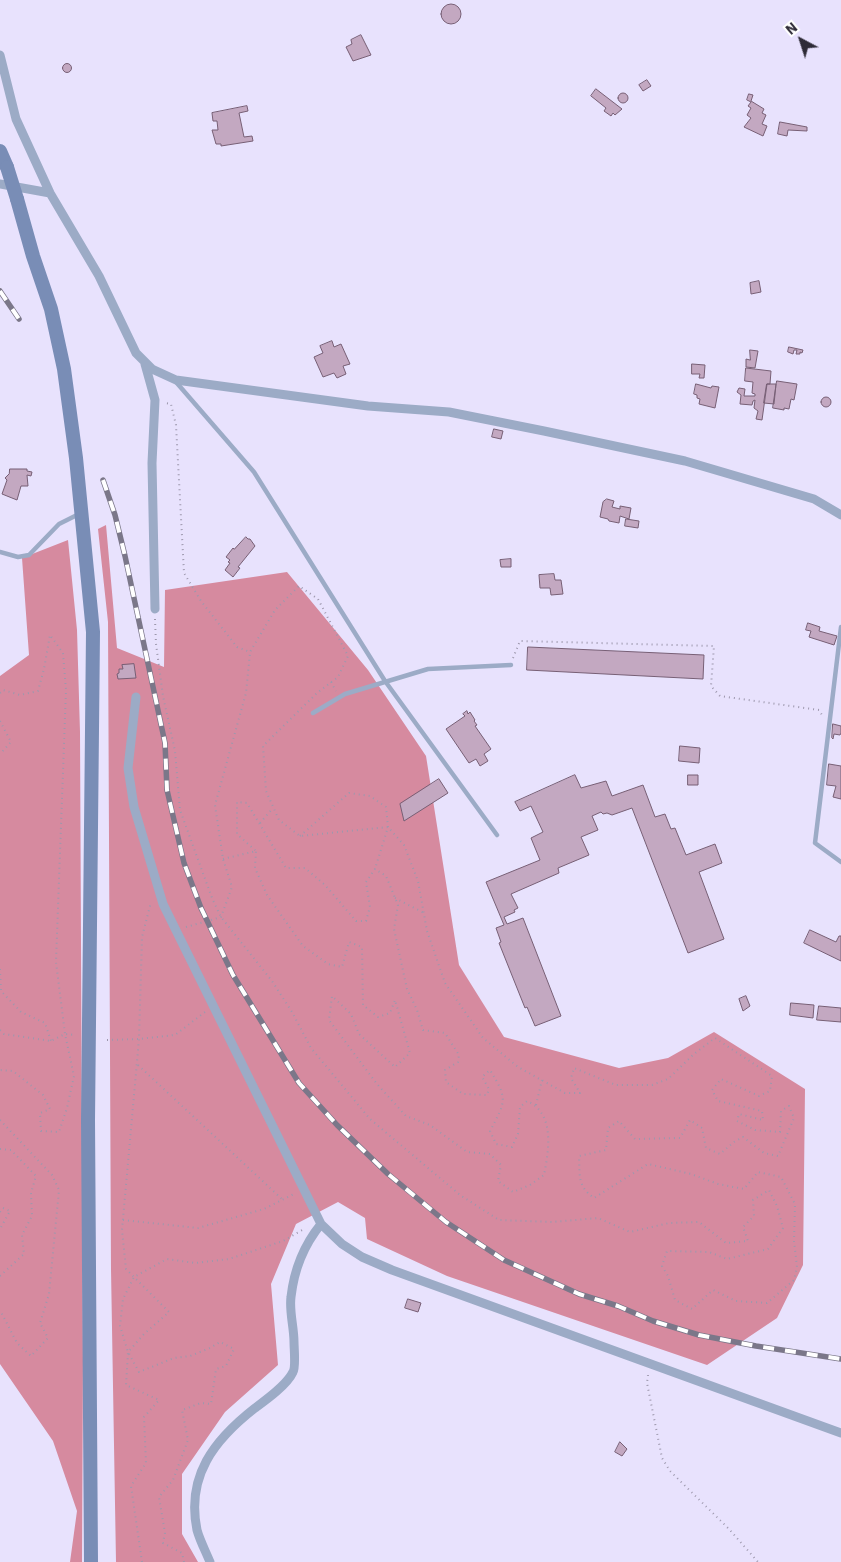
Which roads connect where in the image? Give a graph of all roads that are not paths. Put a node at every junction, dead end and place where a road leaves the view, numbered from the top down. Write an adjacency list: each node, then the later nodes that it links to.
1 (0, 55): 4 (street)
2 (0, 151): 7 (main road, bridge)
3 (0, 184): 4 (street)
4 (50, 193): 5 (street)
5 (144, 361): 6 (street); 10 (street)
6 (176, 380): 8 (street); 13 (lane)
7 (80, 513): 9 (lane); 20 (main road)
8 (841, 514)
9 (0, 552)
10 (155, 609)
11 (841, 628): 17 (lane)
12 (511, 665): 13 (lane)
13 (385, 681): 15 (lane); 16 (lane)
14 (136, 697): 18 (street)
15 (313, 713)
16 (497, 835)
17 (841, 862)
18 (320, 1222): 19 (street); 21 (street)
19 (841, 1433)
20 (91, 1562)
21 (210, 1562)

